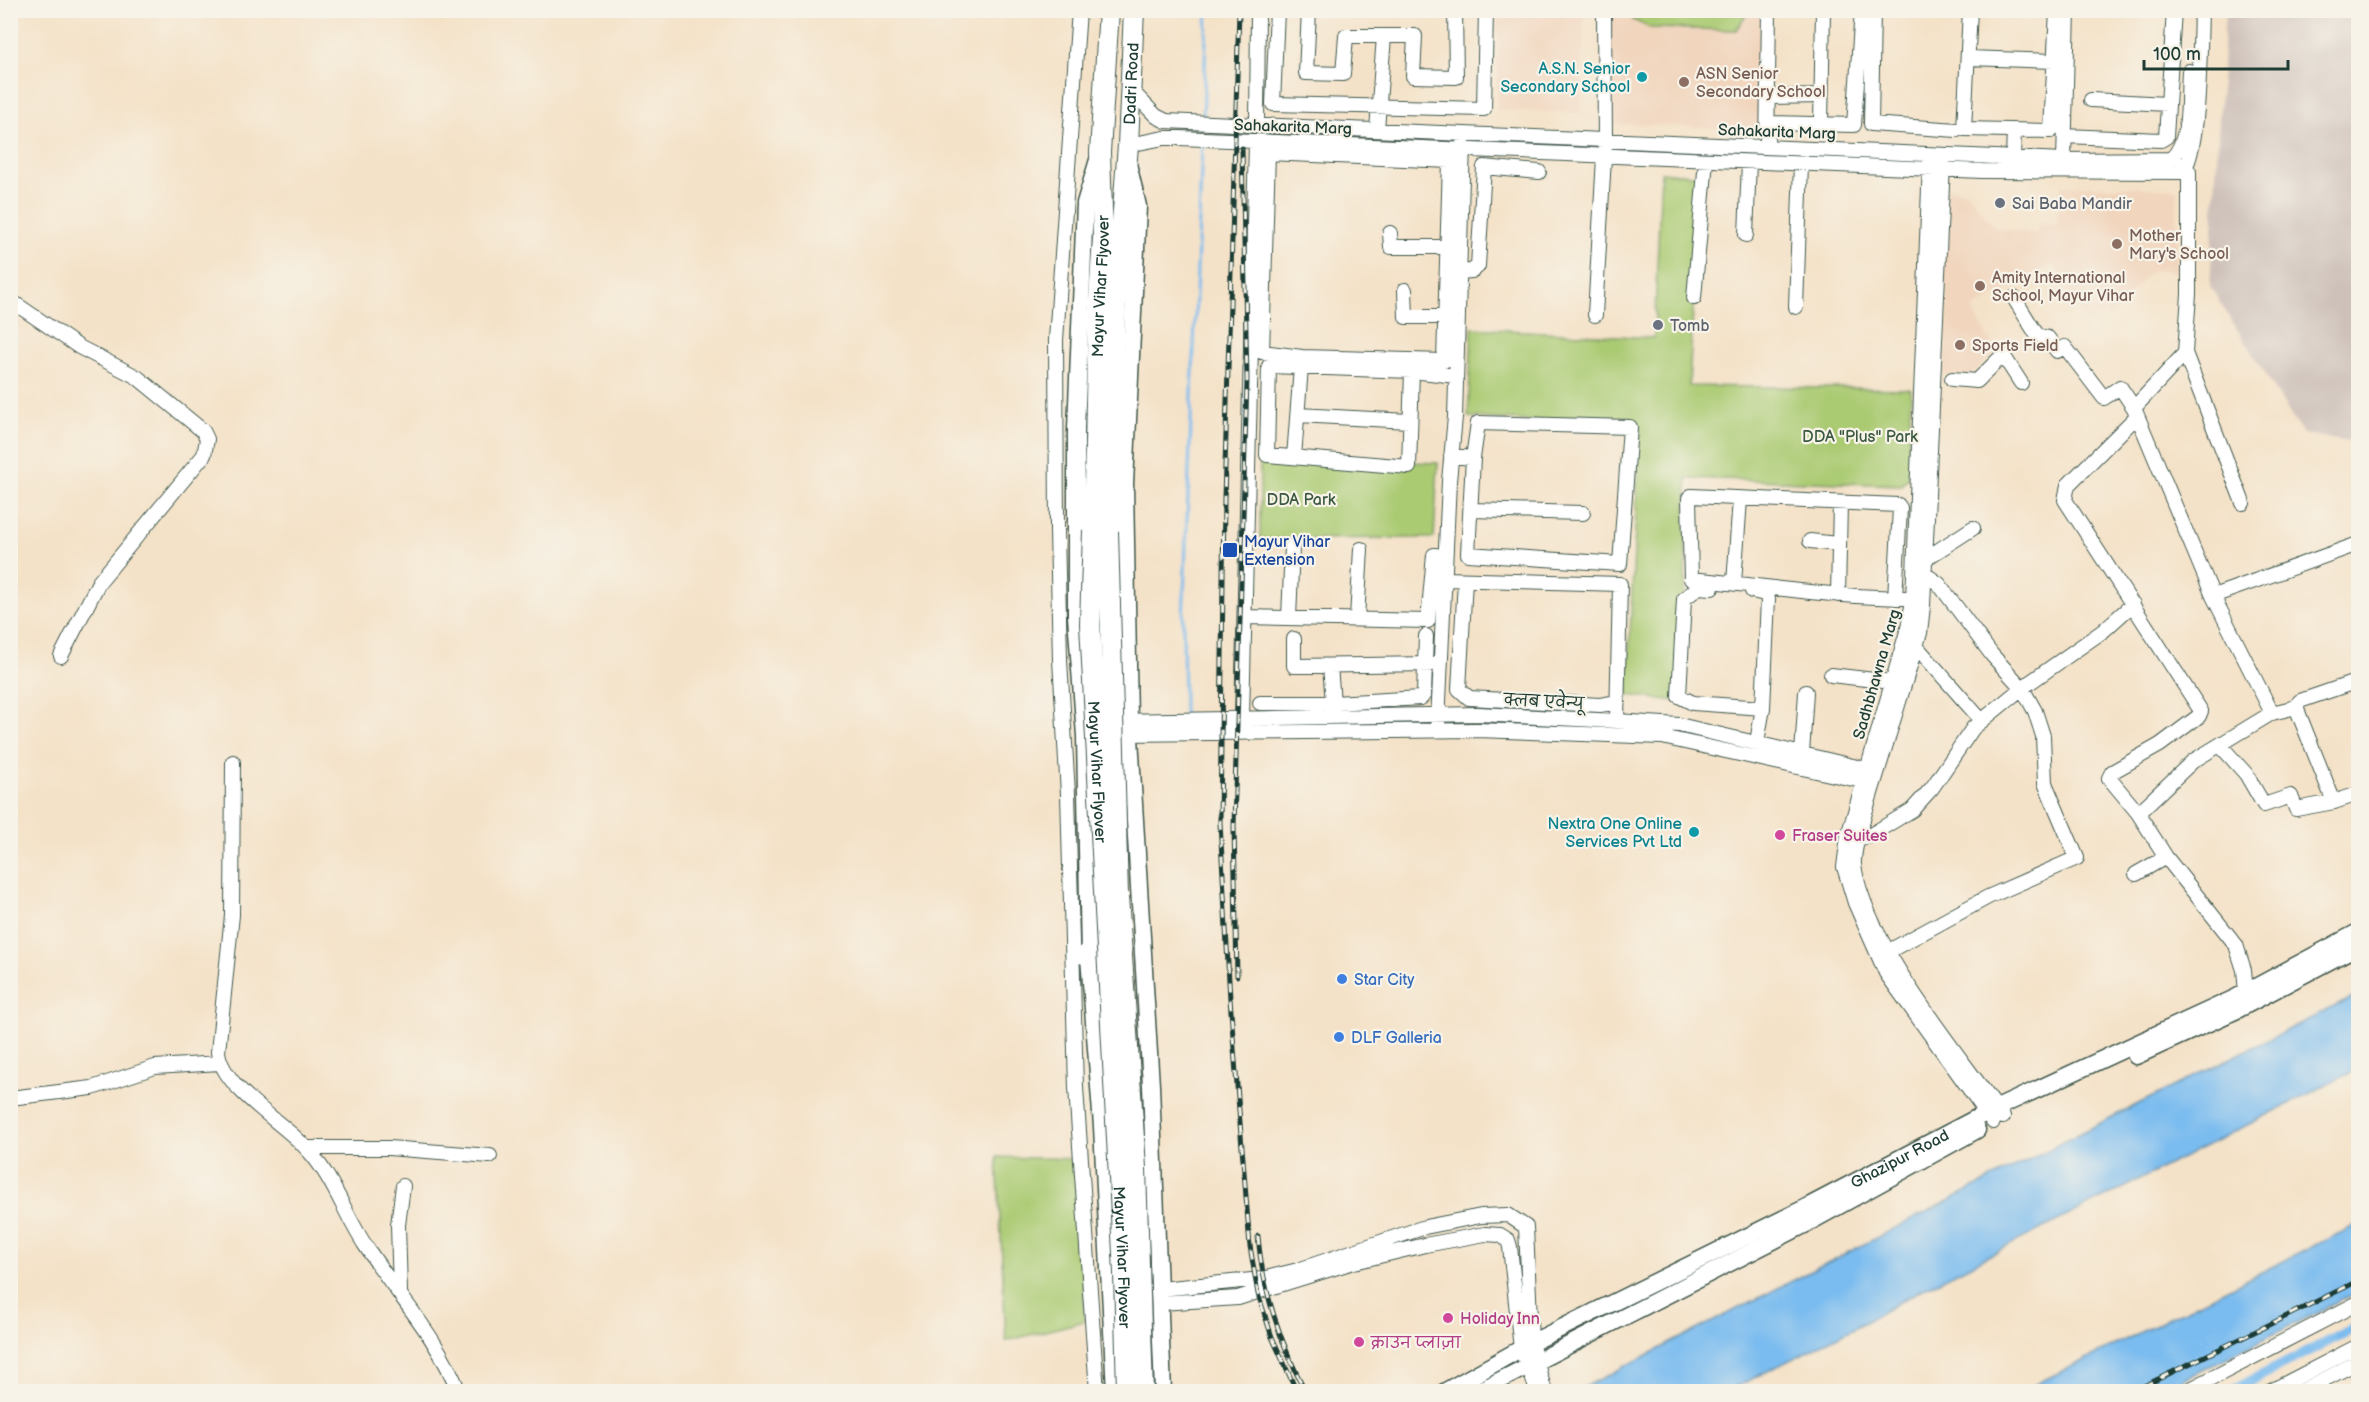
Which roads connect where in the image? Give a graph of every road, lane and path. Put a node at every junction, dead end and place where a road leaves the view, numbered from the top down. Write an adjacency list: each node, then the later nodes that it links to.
1 (1079, 10): 146 (street)
2 (1108, 10): 42 (highway, Dadri Road)
3 (1134, 10): 24 (highway, Dadri Road)
4 (1258, 10): 32 (street)
5 (1277, 10): 29 (street)
6 (1309, 10): 21 (street)
7 (1455, 10): 21 (street)
8 (1486, 10): 29 (street)
9 (1604, 10): 38 (street)
10 (1769, 10): 26 (street)
11 (1823, 10): 25 (street)
12 (1862, 10): 31 (street)
13 (1873, 10): 34 (street)
14 (1961, 10): 34 (street, Sadhbhawna Marg)
15 (1970, 10): 22 (street)
16 (2057, 10): 23 (street)
17 (2068, 10): 37 (street)
18 (2174, 10): 28 (street)
19 (2194, 10): 45 (street)
20 (2201, 10): 52 (street)
21 (1384, 36): 29 (street)
22 (1968, 58): 23 (street); 35 (street)
23 (2054, 62): 35 (street)
24 (1130, 89): 32 (street, Sahakarita Marg); 41 (highway, Dadri Road)
25 (1821, 96): 26 (street); 31 (street)
26 (1768, 97): 30 (street)
27 (2091, 100): 28 (street)
28 (2168, 104): 37 (street)
29 (1379, 106): 33 (street)
30 (1768, 123): 31 (street); 40 (street)
31 (1821, 124)
32 (1257, 125): 33 (street, Sahakarita Marg)
33 (1377, 130): 36 (street, Sahakarita Marg)
34 (1956, 130): 44 (street, Sadhbhawna Marg)
35 (2014, 130): 47 (street)
36 (1464, 134): 38 (street, Sahakarita Marg); 46 (street)
37 (2065, 136): 49 (street)
38 (1605, 140): 40 (street, Sahakarita Marg); 43 (street)
39 (1256, 141): 41 (street, Sahakarita Marg); 46 (street, Sahakarita Marg); 103 (street)
40 (1767, 147): 44 (street, Sahakarita Marg)
41 (1127, 150): 101 (main road); 167 (highway, Mayur Vihar Flyover, bridge)
42 (1100, 152): 102 (main road); 166 (highway, Mayur Vihar Flyover, bridge)
43 (1602, 155): 46 (street, Sahakarita Marg); 48 (street, Sahakarita Marg); 64 (street)
44 (1943, 155): 47 (street, Sahakarita Marg); 53 (street, Sadhbhawna Marg)
45 (2175, 155): 49 (street, Sahakarita Marg); 52 (street)
46 (1458, 158): 57 (street); 58 (street); 66 (street)
47 (2013, 158): 49 (street, Sahakarita Marg)
48 (1706, 160): 50 (street, Sahakarita Marg); 60 (street)
49 (2064, 160)
50 (1749, 162): 51 (street, Sahakarita Marg); 56 (street)
51 (1801, 164): 53 (street, Sahakarita Marg); 63 (street)
52 (2188, 164): 53 (street, Sahakarita Marg); 67 (street)
53 (1936, 169): 91 (street, Sadhbhawna Marg); 99 (street, Sadhbhawna Marg)
54 (1539, 172): 58 (street)
55 (1390, 233): 57 (street)
56 (1746, 234)
57 (1448, 247): 65 (street)
58 (1458, 272): 66 (street)
59 (1405, 290): 65 (street)
60 (1695, 298)
61 (2014, 298): 73 (street)
62 (10, 300): 109 (street)
63 (1796, 307)
64 (1595, 315)
65 (1446, 317): 66 (street)
66 (1451, 353): 70 (street)
67 (2185, 353): 73 (street); 81 (street)
68 (1301, 367): 69 (street); 74 (street); 77 (street)
69 (1412, 371): 70 (street); 75 (street)
70 (1456, 376): 76 (street)
71 (1952, 379): 72 (street)
72 (2020, 383)
73 (2136, 412): 97 (street); 100 (street)
74 (1298, 415): 75 (street); 77 (street)
75 (1409, 421): 77 (street)
76 (1451, 456): 78 (street); 90 (street)
77 (1294, 457)
78 (1473, 459): 82 (street); 82 (street)
79 (1740, 499): 80 (street); 95 (street); 95 (street)
80 (1840, 503): 86 (street); 98 (street)
81 (2243, 503)
82 (1471, 510): 83 (street)
83 (1583, 513)
84 (1973, 528): 91 (street)
85 (1810, 541): 86 (street)
86 (1837, 544): 96 (street)
87 (2358, 545): 97 (street)
88 (1292, 546): 104 (street)
89 (1361, 549): 105 (street)
90 (1445, 556): 93 (street); 105 (street)
91 (1925, 559): 92 (street, Sadhbhawna Marg)
92 (1925, 574): 108 (street, Sadhbhawna Marg); 116 (street)
93 (1444, 579): 94 (street); 111 (street)
94 (1465, 580): 118 (street); 118 (street)
95 (1734, 583): 96 (street)
96 (1838, 595): 98 (street)
97 (2213, 596): 123 (street)
98 (1895, 598): 99 (street)
99 (1914, 598): 115 (street, Sadhbhawna Marg)
100 (2133, 604): 116 (street); 139 (street)
101 (1127, 612): 102 (main road); 129 (main road)
102 (1076, 616): 130 (main road)
103 (1245, 617): 104 (street); 125 (street)
104 (1288, 618): 105 (street)
105 (1357, 619)
106 (1426, 636): 110 (street)
107 (1294, 639): 112 (street)
108 (1916, 646): 127 (street); 136 (street, Sadhbhawna Marg)
109 (61, 656)
110 (1425, 664): 111 (street); 112 (street); 120 (street)
111 (1441, 664): 124 (street)
112 (1330, 666): 120 (street)
113 (1831, 675): 115 (street)
114 (2358, 681): 121 (street)
115 (1892, 682): 136 (street, Sadhbhawna Marg)
116 (2022, 688): 127 (street); 145 (street)
117 (1806, 692): 134 (street)
118 (1618, 702): 126 (street)
119 (1260, 703): 120 (street)
120 (1333, 703)
121 (2296, 707): 123 (street); 138 (street)
122 (1763, 708): 122 (street); 132 (street)
123 (2272, 712): 133 (street)
124 (1438, 714): 125 (street, क्लब एवेन्यू); 126 (street, क्लब एवेन्यू); 131 (street)
125 (1242, 718): 128 (street, क्लब एवेन्यू)
126 (1617, 721): 132 (street, क्लब एवेन्यू)
127 (1982, 722): 140 (street)
128 (1204, 726): 129 (street); 131 (street, क्लब एवेन्यू)
129 (1129, 727): 130 (street); 157 (main road)
130 (1084, 729): 146 (main road)
131 (1438, 731): 136 (street, क्लब एवेन्यू)
132 (1757, 742): 134 (street, क्लब एवेन्यू)
133 (2220, 745): 138 (street); 139 (street)
134 (1803, 754): 136 (street, क्लब एवेन्यू)
135 (233, 762): 148 (street)
136 (1870, 776): 140 (street, Sadhbhawna Marg); 150 (street, Sadhbhawna Marg)
137 (2358, 794): 138 (street)
138 (2334, 802)
139 (2138, 813): 141 (street)
140 (1857, 838): 145 (street, Sadhbhawna Marg)
141 (2166, 857): 142 (street); 147 (street)
142 (2136, 873)
143 (2358, 932): 147 (main road, Ghazipur Road)
144 (2358, 946): 150 (main road, Ghazipur Road)
145 (1889, 951): 150 (street, Sadhbhawna Marg)
146 (1082, 956): 164 (street); 165 (main road)
147 (2246, 992): 150 (main road, Ghazipur Road)
148 (220, 1063): 149 (street); 151 (street)
149 (10, 1098)
150 (1995, 1115): 160 (main road, Ghazipur Road)
151 (306, 1148): 152 (street); 156 (street)
152 (490, 1156)
153 (403, 1186): 156 (street)
154 (1519, 1221): 155 (street); 157 (street); 160 (street)
155 (1508, 1240): 157 (street); 160 (street)
156 (400, 1291): 163 (street)
157 (1160, 1296): 168 (main road)
158 (2358, 1303): 173 (street)
159 (2358, 1346): 162 (street)
160 (1530, 1360): 169 (main road, Ghazipur Road); 170 (main road, Ghazipur Road); 171 (street); 172 (street)
161 (2358, 1362): 162 (street)
162 (2341, 1363): 174 (street); 175 (street)
163 (459, 1392)
164 (1097, 1392)
165 (1114, 1392)
166 (1127, 1392)
167 (1143, 1392)
168 (1163, 1392)
169 (1444, 1392)
170 (1477, 1392)
171 (1538, 1392)
172 (1545, 1392)
173 (2185, 1392)
174 (2269, 1392)
175 (2300, 1392)

